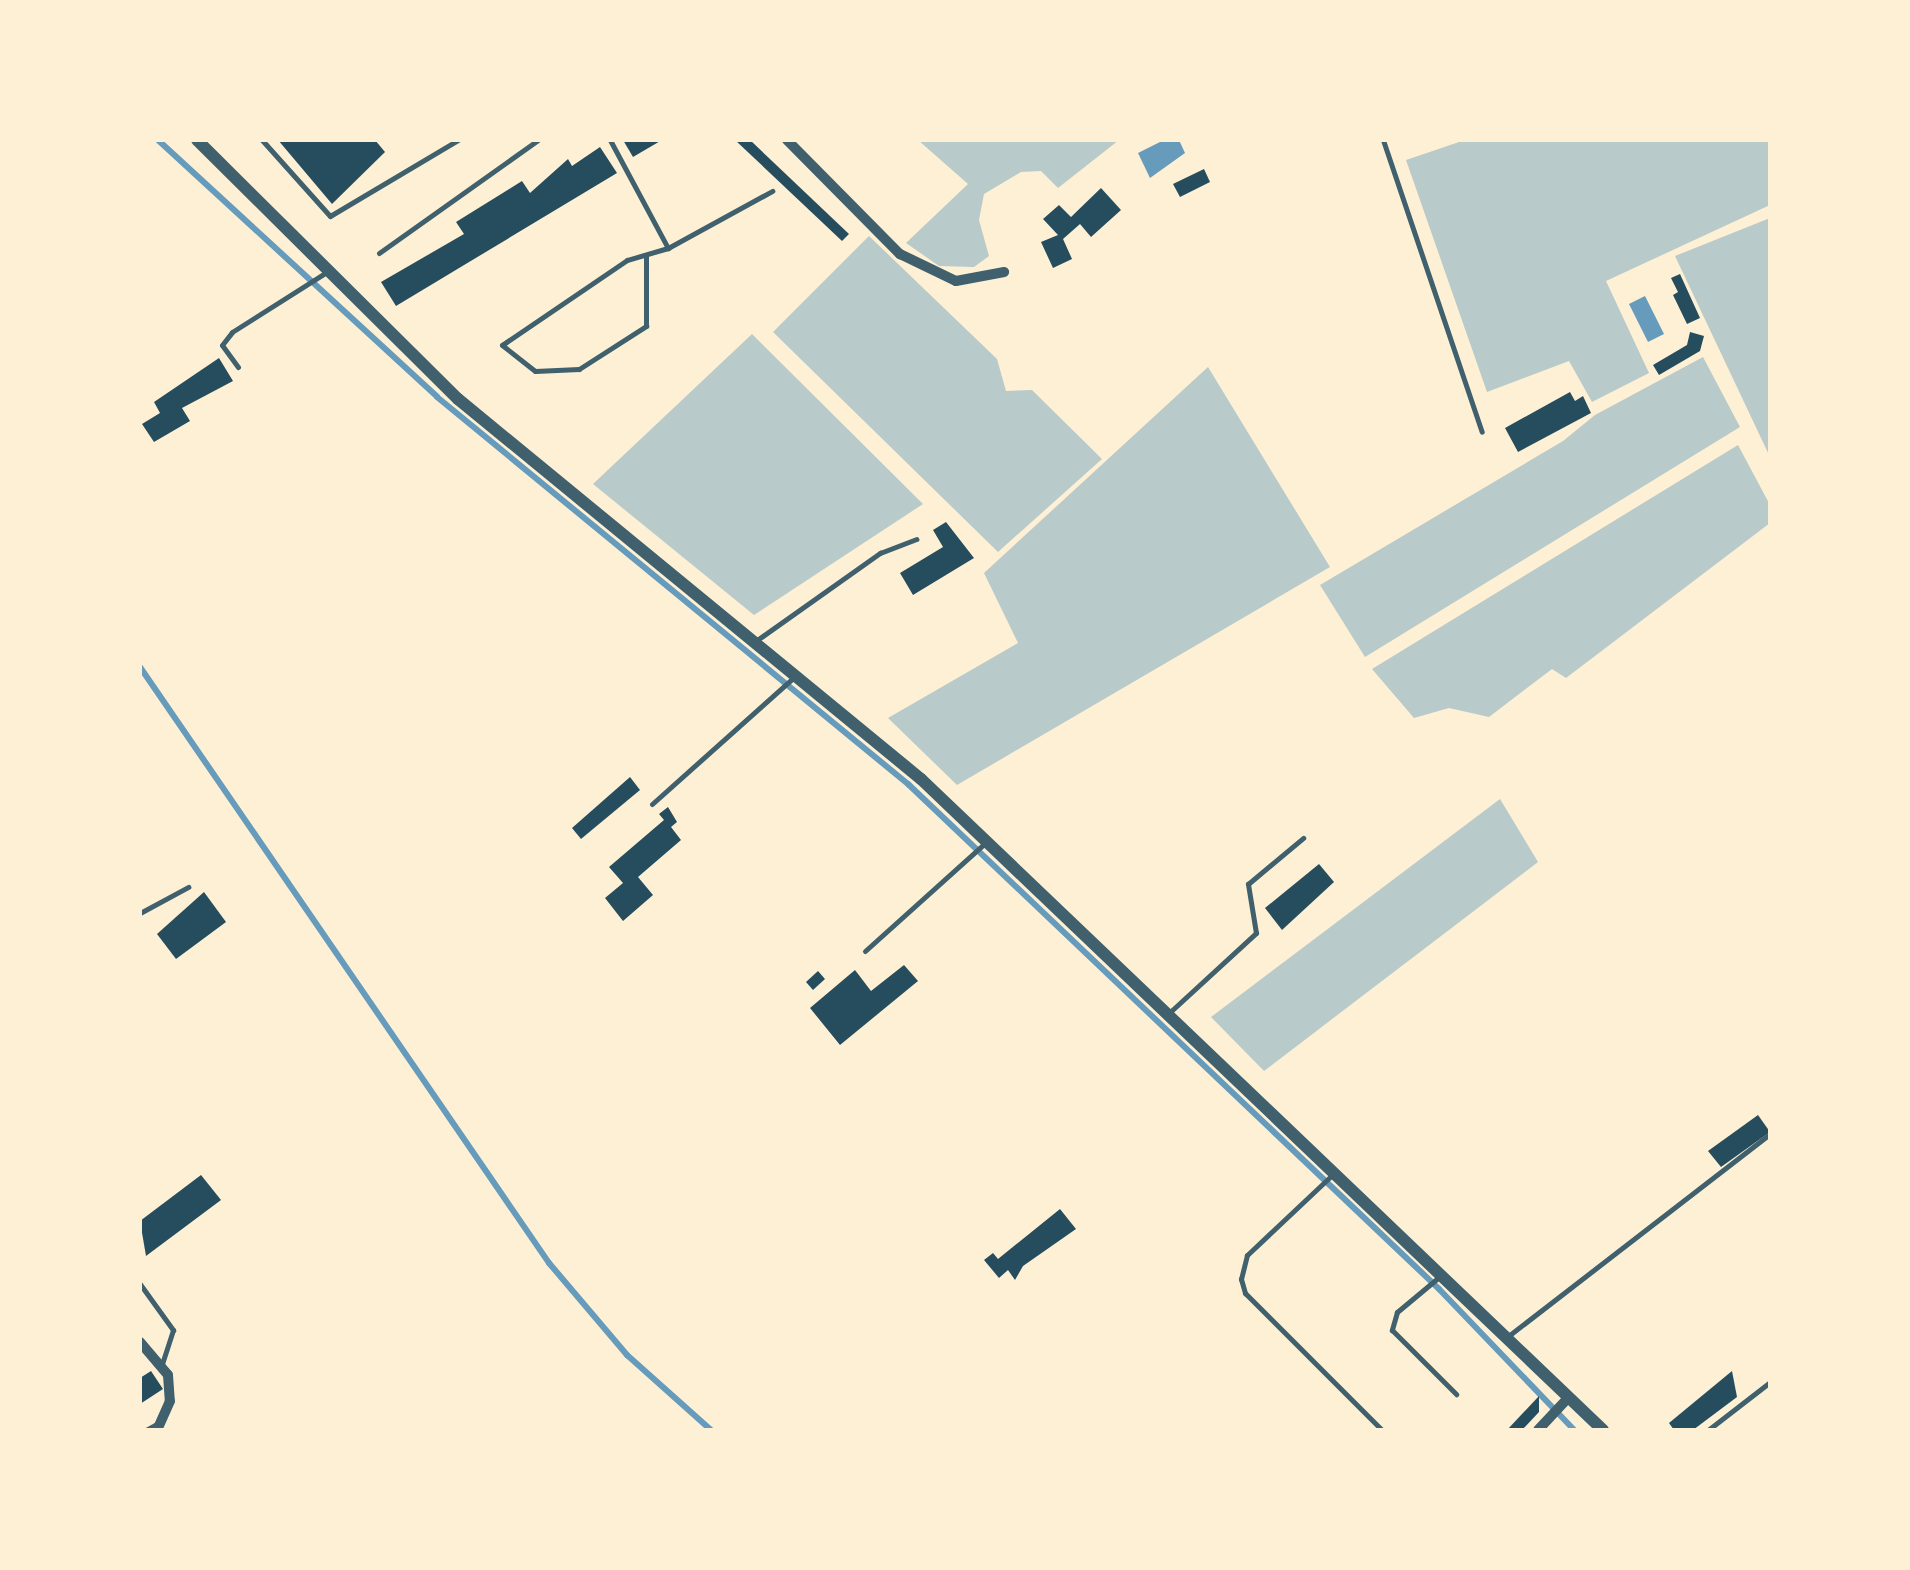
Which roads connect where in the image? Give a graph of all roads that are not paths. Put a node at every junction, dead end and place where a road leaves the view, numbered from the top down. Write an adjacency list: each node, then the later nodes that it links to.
1 (197, 140): 13 (street)
2 (262, 140): 3 (lane)
3 (458, 140)
4 (538, 140): 10 (lane)
5 (610, 140): 9 (lane)
6 (787, 140): 12 (street)
7 (1384, 140): 15 (lane)
8 (772, 191): 9 (lane)
9 (668, 248): 11 (lane)
10 (380, 254)
11 (646, 255): 11 (lane)
12 (1004, 272)
13 (325, 273): 14 (lane); 17 (street)
14 (238, 368)
15 (1482, 432)
16 (916, 539): 17 (lane)
17 (757, 640): 18 (street)
18 (797, 674): 19 (lane); 21 (street)
19 (652, 804)
20 (1302, 838): 25 (lane)
21 (987, 841): 24 (lane); 25 (street)
22 (188, 887): 23 (lane)
23 (140, 913)
24 (865, 951)
25 (1169, 1014): 27 (street)
26 (1770, 1134): 30 (lane)
27 (1333, 1172): 28 (street); 38 (lane)
28 (1441, 1275): 30 (street); 34 (lane)
29 (140, 1284): 32 (lane)
30 (1506, 1338): 35 (street)
31 (140, 1342): 32 (street)
32 (162, 1364): 36 (street)
33 (1770, 1382): 41 (lane)
34 (1456, 1394)
35 (1568, 1398): 39 (street); 40 (street)
36 (158, 1426): 37 (lane)
37 (146, 1430)
38 (1382, 1430)
39 (1538, 1430)
40 (1603, 1430)
41 (1708, 1430)

